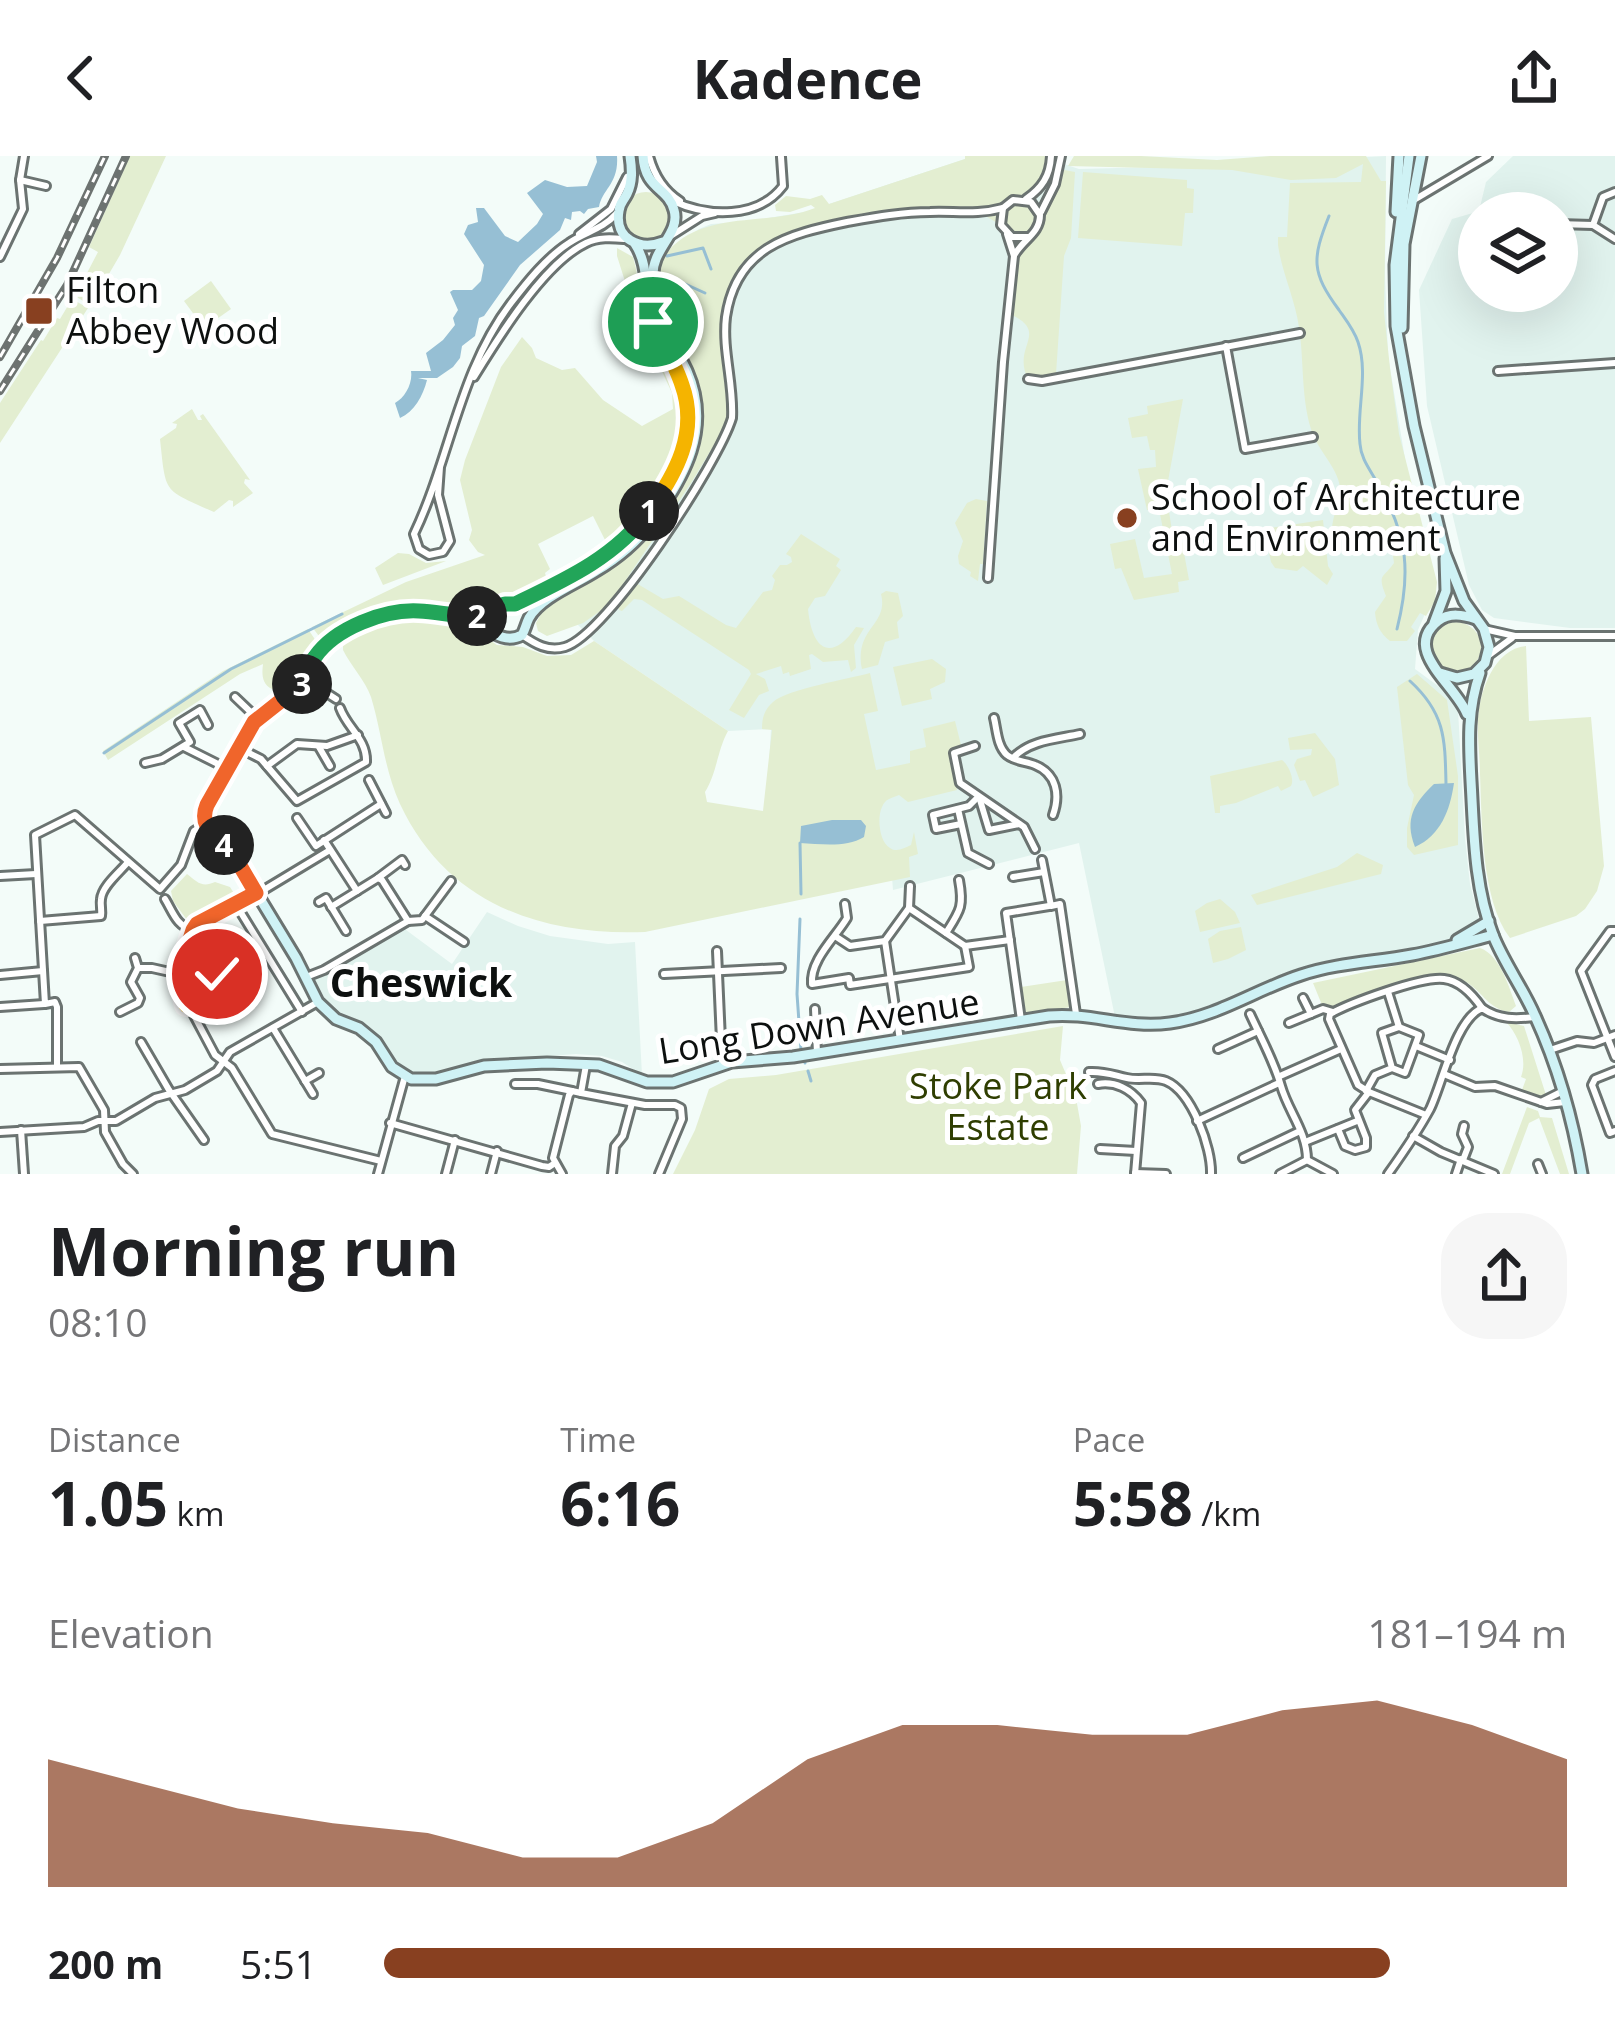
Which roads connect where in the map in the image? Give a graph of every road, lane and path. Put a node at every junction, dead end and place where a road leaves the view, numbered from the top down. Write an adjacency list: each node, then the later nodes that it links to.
1 (24, 156): 12 (street)
2 (646, 156): 15 (street); 22 (street)
3 (1051, 156): 19 (street)
4 (1061, 156): 26 (street)
5 (1399, 156): 38 (street)
6 (1409, 156): 38 (street)
7 (1421, 156): 11 (street)
8 (1488, 156): 13 (street)
9 (630, 157): 17 (street); 35 (street)
10 (781, 158): 24 (street)
11 (1418, 178): 13 (street); 20 (street)
12 (20, 180): 14 (street); 36 (street)
13 (1439, 186): 20 (street)
14 (48, 187)
15 (658, 190): 17 (street); 18 (street)
16 (1615, 192): 29 (street)
17 (626, 196): 23 (street)
18 (670, 200): 22 (street); 32 (street)
19 (1025, 200): 21 (street); 26 (street)
20 (1412, 201): 42 (street)
21 (1003, 208): 25 (street); 28 (street)
22 (701, 209): 24 (street)
23 (619, 212): 34 (street); 35 (street)
24 (718, 212): 32 (street)
25 (982, 214): 28 (street); 60 (street)
26 (1040, 215): 31 (street)
27 (1578, 222): 29 (street)
28 (1001, 225): 30 (street)
29 (1592, 225): 33 (street)
30 (1007, 234): 31 (street); 37 (street)
31 (1028, 237): 37 (street)
32 (666, 239): 34 (street); 55 (street)
33 (1615, 239)
34 (631, 242): 45 (street); 52 (street)
35 (567, 244): 45 (street)
36 (0, 256)
37 (1014, 256): 51 (street)
38 (1395, 265): 42 (street)
39 (1300, 333): 40 (street)
40 (1226, 346): 44 (street); 46 (street)
41 (1615, 362): 43 (street)
42 (1404, 370): 50 (street)
43 (1498, 371)
44 (1028, 379)
45 (465, 392): 47 (street)
46 (1313, 436)
47 (440, 467): 48 (street); 49 (street)
48 (421, 522): 49 (street); 49 (street)
49 (446, 525)
50 (1445, 553): 56 (street); 57 (street)
51 (988, 578)
52 (515, 604): 53 (street); 55 (street)
53 (496, 610): 54 (street); 59 (street)
54 (464, 617): 59 (street); 65 (street)
55 (528, 620): 60 (street)
56 (1476, 620): 57 (street); 58 (street)
57 (1433, 626): 64 (street)
58 (1484, 629): 62 (street); 63 (street)
59 (494, 632): 60 (street)
60 (522, 635)
61 (1615, 635): 62 (street)
62 (1515, 636): 63 (street)
63 (1485, 662): 64 (street); 71 (street)
64 (1440, 673): 71 (street)
65 (304, 681): 67 (street); 69 (street)
66 (236, 697): 69 (street)
67 (336, 699)
68 (340, 708): 74 (street)
69 (257, 718): 78 (street)
70 (994, 718): 79 (street)
71 (1468, 718): 121 (street)
72 (208, 725): 76 (street)
73 (1080, 734): 79 (street)
74 (358, 735): 77 (street); 81 (street)
75 (975, 746): 85 (street)
76 (184, 747): 80 (street); 83 (street)
77 (320, 747): 81 (street); 82 (street)
78 (239, 748): 81 (street); 83 (street)
79 (1013, 758): 89 (street)
80 (145, 763)
81 (267, 766)
82 (330, 766)
83 (227, 768): 91 (street)
84 (369, 780): 86 (street)
85 (978, 797): 87 (street); 93 (street); 93 (street)
86 (381, 804): 88 (street); 94 (street)
87 (958, 809): 92 (street); 92 (street)
88 (386, 813)
89 (1053, 815)
90 (297, 818): 94 (street)
91 (205, 824): 98 (street); 110 (street)
92 (961, 824): 99 (street)
93 (1019, 824): 95 (street)
94 (324, 840): 96 (street)
95 (1035, 849)
96 (330, 850): 109 (street); 110 (street)
97 (1042, 860): 101 (street)
98 (128, 862): 102 (street); 119 (street)
99 (989, 863)
100 (405, 865): 105 (street)
101 (1044, 872): 104 (street); 115 (street)
102 (36, 874): 103 (street); 119 (street)
103 (0, 877)
104 (1013, 877)
105 (379, 878): 109 (street); 120 (street)
106 (959, 880): 125 (street)
107 (451, 881): 118 (street)
108 (910, 886): 117 (street)
109 (356, 891): 116 (street)
110 (256, 893): 113 (street); 145 (street)
111 (165, 899): 122 (street)
112 (319, 902): 116 (street)
113 (235, 903): 122 (street); 159 (street)
114 (845, 904): 127 (street)
115 (1051, 906): 129 (street); 161 (street)
116 (331, 907): 124 (street)
117 (909, 908): 125 (street); 128 (street)
118 (425, 916): 120 (street); 131 (street)
119 (40, 921): 139 (street)
120 (409, 921): 133 (street)
121 (1489, 921): 126 (street); 135 (street, Long Down Avenue)
122 (193, 930): 141 (street)
123 (1615, 931): 171 (street)
124 (346, 932)
125 (946, 933): 132 (street)
126 (1493, 935): 135 (street, Long Down Avenue); 153 (street)
127 (836, 936): 128 (street); 146 (street)
128 (885, 940): 146 (street)
129 (1010, 940): 132 (street); 166 (street)
130 (351, 942): 133 (street)
131 (464, 942)
132 (965, 946): 146 (street)
133 (358, 951): 145 (street)
134 (717, 951): 140 (street)
135 (1430, 951): 161 (street, Long Down Avenue)
136 (135, 958): 137 (street)
137 (138, 968): 141 (street); 158 (street)
138 (781, 968): 140 (street)
139 (44, 971): 144 (street); 152 (street)
140 (718, 971): 143 (street); 182 (street)
141 (179, 974): 154 (street)
142 (217, 974): 147 (street)
143 (664, 974)
144 (0, 975)
145 (306, 977): 151 (street)
146 (891, 978): 172 (street)
147 (221, 984): 148 (street); 154 (street)
148 (231, 992)
149 (1388, 992): 156 (street); 160 (street); 168 (street)
150 (1303, 998): 163 (street)
151 (318, 1002): 159 (street); 191 (street)
152 (44, 1004): 155 (street); 184 (street)
153 (1529, 1004): 164 (street); 165 (street)
154 (186, 1005): 181 (street)
155 (0, 1007)
156 (1483, 1008): 164 (street); 180 (street)
157 (814, 1009): 178 (street)
158 (121, 1012)
159 (302, 1012): 169 (street)
160 (1333, 1012): 163 (street); 176 (street)
161 (1076, 1014): 166 (street, Long Down Avenue)
162 (1250, 1014): 170 (street)
163 (1311, 1014): 167 (street)
164 (1514, 1017): 165 (street)
165 (1536, 1017): 177 (street)
166 (1022, 1020): 172 (street, Long Down Avenue)
167 (1289, 1023)
168 (1399, 1027): 174 (street); 185 (street)
169 (273, 1028): 181 (street); 193 (street)
170 (1258, 1031): 175 (street); 192 (street)
171 (1611, 1037): 177 (street); 179 (street)
172 (900, 1040): 178 (street, Long Down Avenue)
173 (141, 1042): 199 (street)
174 (1416, 1046): 180 (street); 185 (street)
175 (1218, 1049)
176 (1342, 1049): 192 (street); 197 (street)
177 (1549, 1051): 200 (street)
178 (817, 1054): 182 (street, Long Down Avenue)
179 (1615, 1057)
180 (1450, 1060): 190 (street)
181 (223, 1062): 199 (street); 225 (street)
182 (722, 1063): 183 (street, Long Down Avenue)
183 (586, 1064): 191 (street, Long Down Avenue); 196 (street)
184 (57, 1067): 186 (street); 206 (street)
185 (1392, 1068): 197 (street)
186 (0, 1070)
187 (1615, 1071): 213 (street)
188 (1089, 1072): 207 (street)
189 (319, 1073): 193 (street)
190 (1444, 1074): 202 (street); 203 (street)
191 (405, 1076): 208 (street)
192 (1280, 1079): 207 (street); 212 (street)
193 (305, 1081): 198 (street)
194 (514, 1084): 196 (street)
195 (1098, 1084): 221 (street)
196 (578, 1092): 201 (street); 226 (street)
197 (1368, 1092): 203 (street); 205 (street)
198 (313, 1094)
199 (175, 1095): 206 (street); 216 (street)
200 (1564, 1097): 202 (street); 245 (street)
201 (632, 1102): 235 (street); 236 (street)
202 (1542, 1103): 204 (street)
203 (1426, 1115): 215 (street)
204 (1546, 1115)
205 (1358, 1120): 211 (street); 211 (street)
206 (104, 1121): 210 (street); 228 (street)
207 (1197, 1121): 238 (street)
208 (390, 1123): 217 (street); 225 (street)
209 (1464, 1126): 224 (street)
210 (21, 1130): 214 (street); 230 (street)
211 (1337, 1130): 218 (street)
212 (1300, 1131): 218 (street); 222 (street)
213 (1615, 1131)
214 (0, 1132)
215 (1414, 1136): 224 (street); 241 (street)
216 (204, 1140)
217 (455, 1140): 220 (street); 232 (street)
218 (1305, 1142): 223 (street)
219 (1100, 1149): 221 (street)
220 (497, 1151): 226 (street); 233 (street)
221 (1136, 1151): 229 (street)
222 (1243, 1158)
223 (1307, 1160): 239 (street); 240 (street)
224 (1462, 1160): 242 (street); 243 (street)
225 (381, 1161): 231 (street)
226 (555, 1163): 234 (street)
227 (1538, 1163): 244 (street)
228 (128, 1172)
229 (1135, 1173): 237 (street)
230 (24, 1174)
231 (378, 1174)
232 (446, 1174)
233 (491, 1174)
234 (562, 1174)
235 (612, 1174)
236 (659, 1174)
237 (1166, 1174)
238 (1211, 1174)
239 (1280, 1174)
240 (1333, 1174)
241 (1388, 1174)
242 (1456, 1174)
243 (1493, 1174)
244 (1542, 1174)
245 (1582, 1174)

